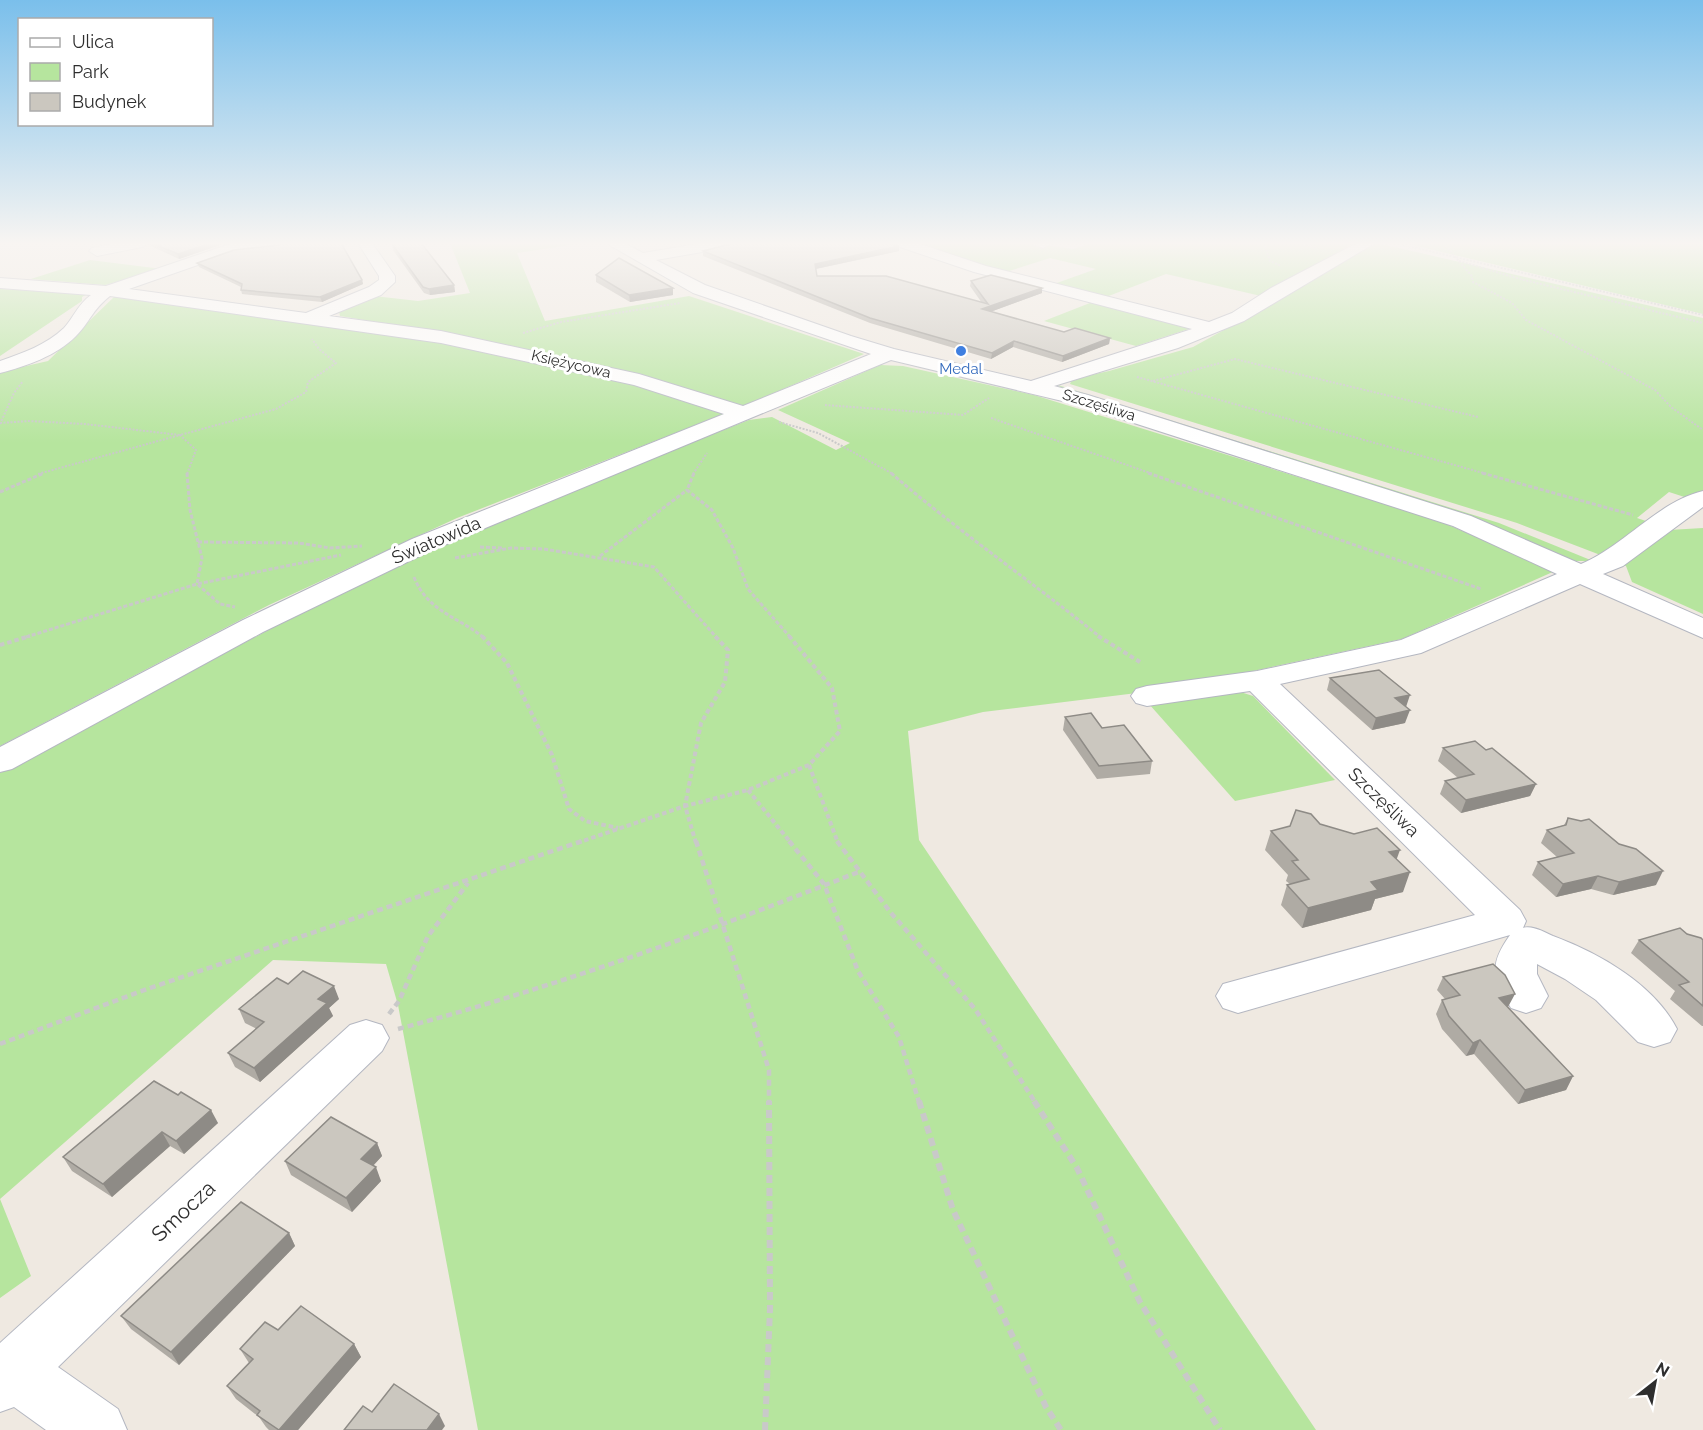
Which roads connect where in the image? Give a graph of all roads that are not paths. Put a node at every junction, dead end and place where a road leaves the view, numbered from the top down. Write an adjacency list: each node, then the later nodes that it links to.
1 (84, 310): 10 (street)
2 (255, 310): 7 (street, Księżycowa)
3 (338, 310): 7 (street)
4 (760, 310): 9 (street, Szczęśliwa)
5 (1138, 310): 8 (street)
6 (1249, 310): 8 (street)
7 (321, 318): 12 (street, Księżycowa)
8 (1209, 328): 11 (street)
9 (889, 354): 11 (street, Szczęśliwa); 12 (street, Światowida)
10 (0, 367)
11 (1036, 386): 14 (street, Szczęśliwa)
12 (746, 414): 18 (street, Światowida)
13 (1698, 505): 14 (street)
14 (1583, 574): 15 (street, Szczęśliwa); 16 (street)
15 (1703, 628)
16 (1257, 680): 17 (street); 19 (street, Szczęśliwa)
17 (1147, 696)
18 (0, 761)
19 (1517, 931): 20 (street); 21 (street); 22 (street)
20 (1238, 996)
21 (1526, 996)
22 (1654, 1029)
23 (366, 1038): 24 (street, Smocza)
24 (7, 1377): 25 (street)
25 (97, 1430)

